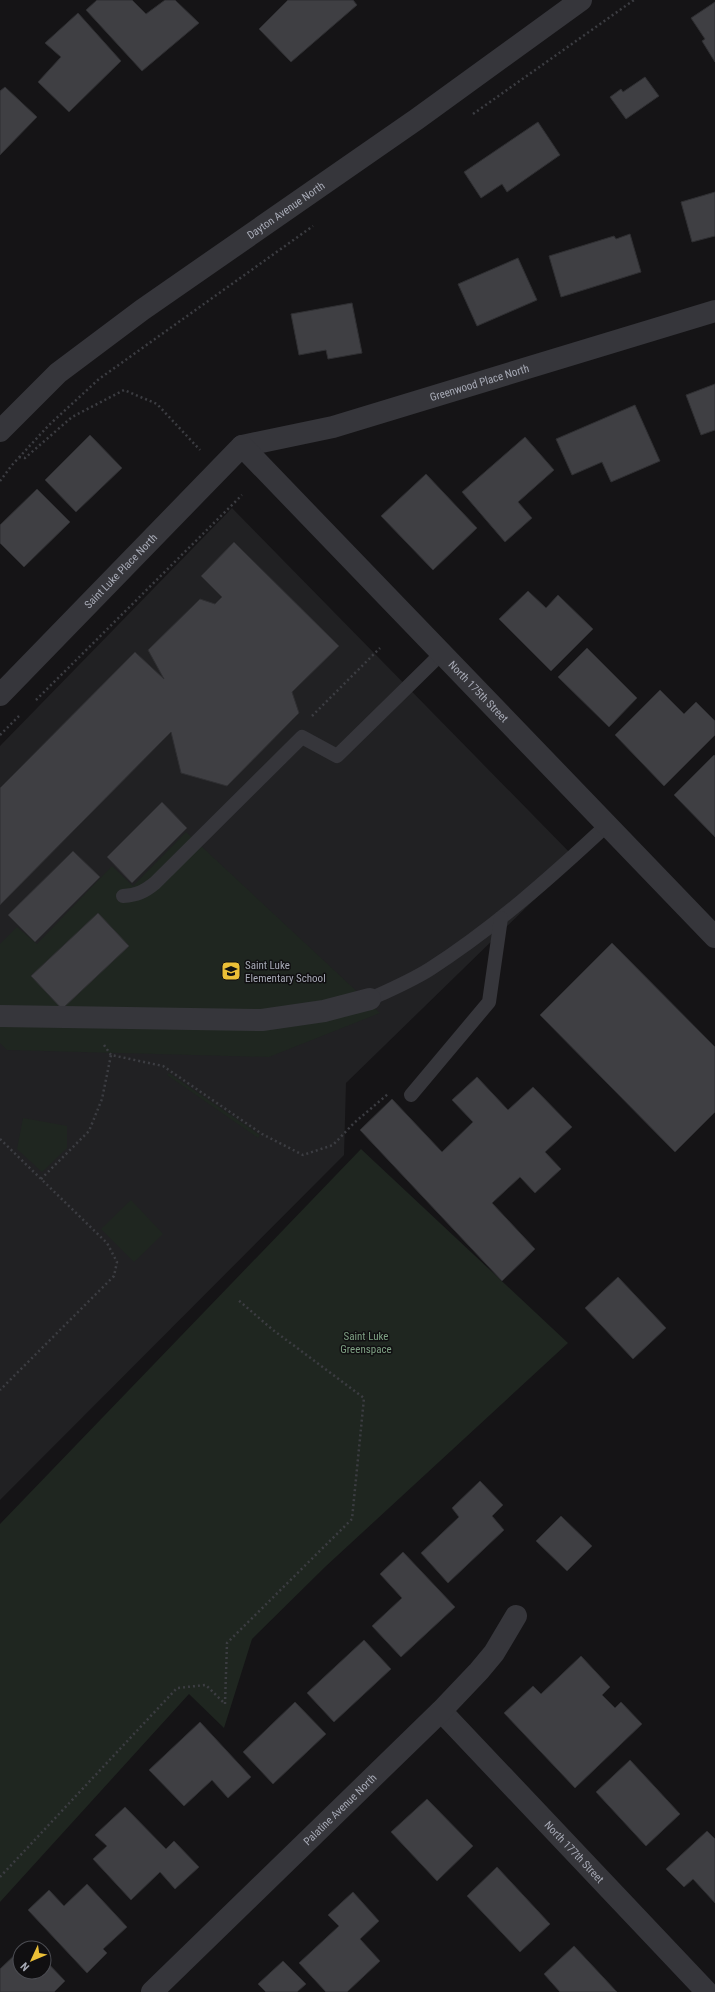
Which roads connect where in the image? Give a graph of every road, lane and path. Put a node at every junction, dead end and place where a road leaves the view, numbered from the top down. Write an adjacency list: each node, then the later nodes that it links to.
1 (581, 0): 6 (street, Dayton Avenue North)
2 (634, 0): 3 (path)
3 (466, 119)
4 (315, 225): 9 (path)
5 (715, 311): 7 (street, Greenwood Place North)
6 (0, 431)
7 (242, 446): 13 (street, North 175th Street); 14 (street, Saint Luke Place North)
8 (202, 452): 9 (path)
9 (19, 457): 10 (path)
10 (0, 481)
11 (242, 495): 15 (path)
12 (380, 648): 18 (path)
13 (441, 654): 18 (lane); 19 (street, North 175th Street)
14 (0, 695)
15 (33, 703)
16 (22, 714): 17 (path)
17 (0, 735)
18 (302, 737): 20 (lane)
19 (607, 825): 21 (lane); 22 (street, North 175th Street)
20 (123, 896)
21 (501, 918): 23 (lane); 25 (lane)
22 (715, 937)
23 (370, 999): 24 (street)
24 (0, 1016)
25 (410, 1095): 27 (path)
26 (0, 1139): 27 (path)
27 (41, 1179): 29 (path)
28 (237, 1299): 32 (path)
29 (0, 1390)
30 (516, 1616): 31 (street, Palatine Avenue North)
31 (441, 1711): 33 (street, Palatine Avenue North); 34 (street, North 177th Street)
32 (0, 1877)
33 (152, 1992)
34 (707, 1992)

